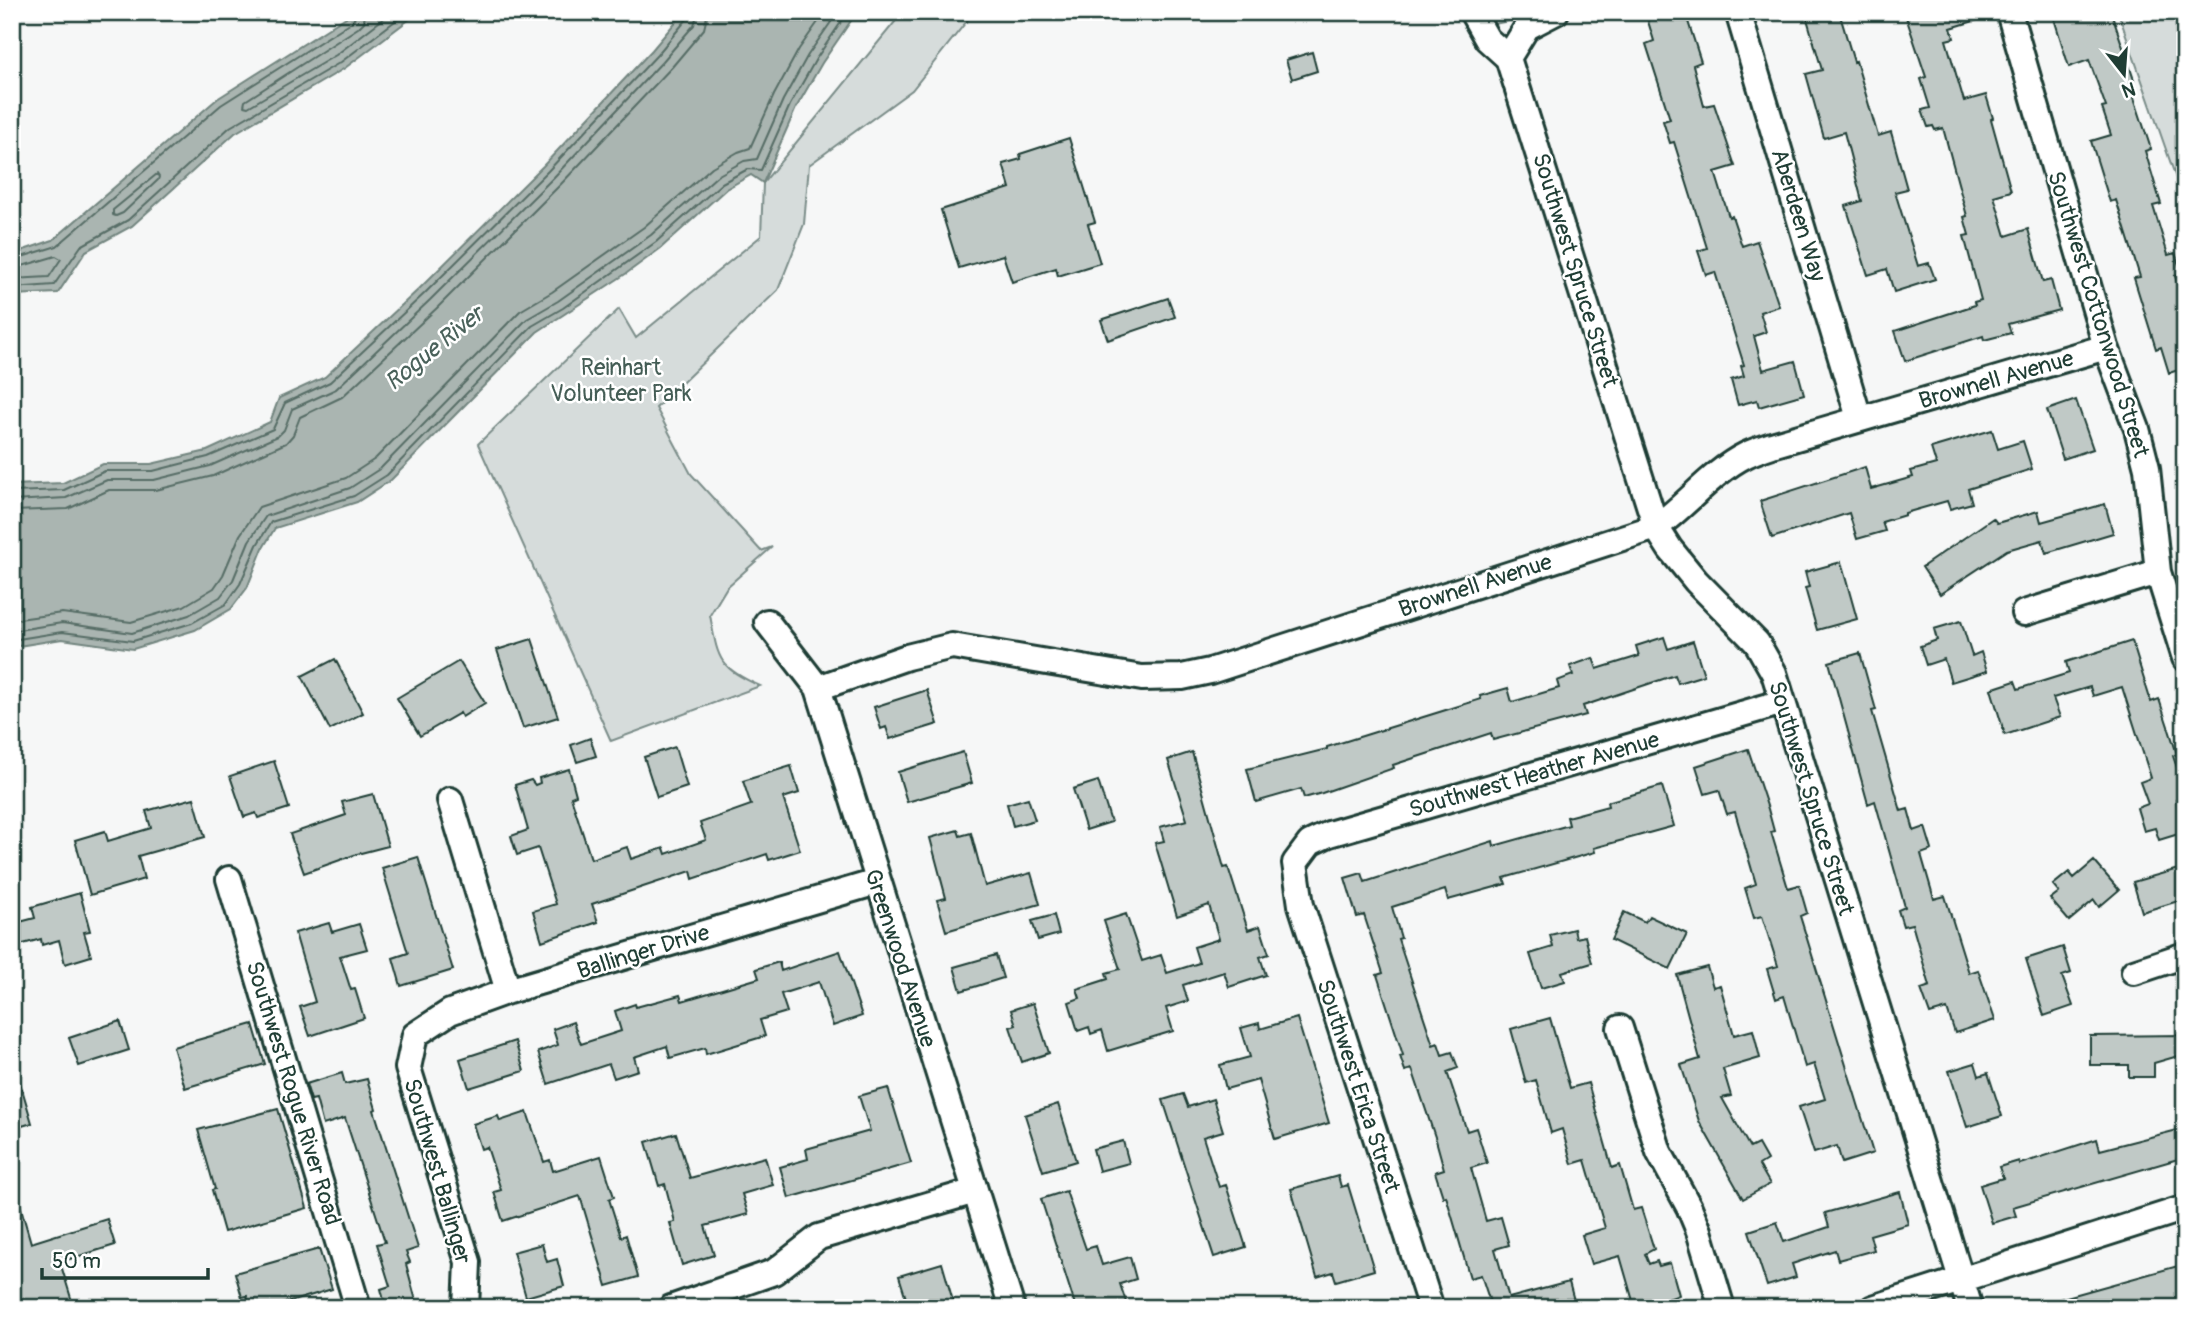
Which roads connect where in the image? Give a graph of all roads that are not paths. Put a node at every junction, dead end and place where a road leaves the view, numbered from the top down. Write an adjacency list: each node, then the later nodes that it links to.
1 (1472, 12): 5 (street, Southwest Spruce Street)
2 (1556, 12): 5 (street)
3 (1738, 12): 7 (street, Aberdeen Way)
4 (2010, 12): 6 (street, Southwest Cottonwood Street)
5 (1508, 58): 8 (street, Southwest Spruce Street)
6 (2106, 346): 7 (street, Brownell Avenue); 9 (street, Southwest Cottonwood Street)
7 (1859, 418): 8 (street, Brownell Avenue)
8 (1656, 527): 13 (street, Brownell Avenue); 14 (street, Southwest Spruce Street)
9 (2158, 572): 10 (street); 12 (street, Southwest Cottonwood Street)
10 (2024, 613)
11 (767, 622): 13 (street, Greenwood Avenue)
12 (2185, 659)
13 (817, 688): 18 (street, Greenwood Avenue)
14 (1783, 702): 16 (street, Southwest Heather Avenue); 26 (street, Southwest Spruce Street)
15 (450, 800): 21 (street)
16 (1295, 863): 31 (street, Southwest Erica Street)
17 (229, 879): 27 (street, Southwest Rogue River Road)
18 (877, 882): 21 (street, Ballinger Drive); 24 (street, Greenwood Avenue)
19 (2185, 955): 20 (street)
20 (2134, 972)
21 (508, 991): 23 (street, Ballinger Drive)
22 (1620, 1028): 32 (street)
23 (415, 1035): 28 (street, Southwest Ballinger)
24 (975, 1191): 29 (street); 30 (street, Greenwood Avenue)
25 (2185, 1208): 26 (street)
26 (1961, 1279): 33 (street); 34 (street, Southwest Spruce Street)
27 (358, 1308)
28 (466, 1308)
29 (671, 1308)
30 (1012, 1308)
31 (1431, 1308)
32 (1722, 1308)
33 (1873, 1308)
34 (1970, 1308)

